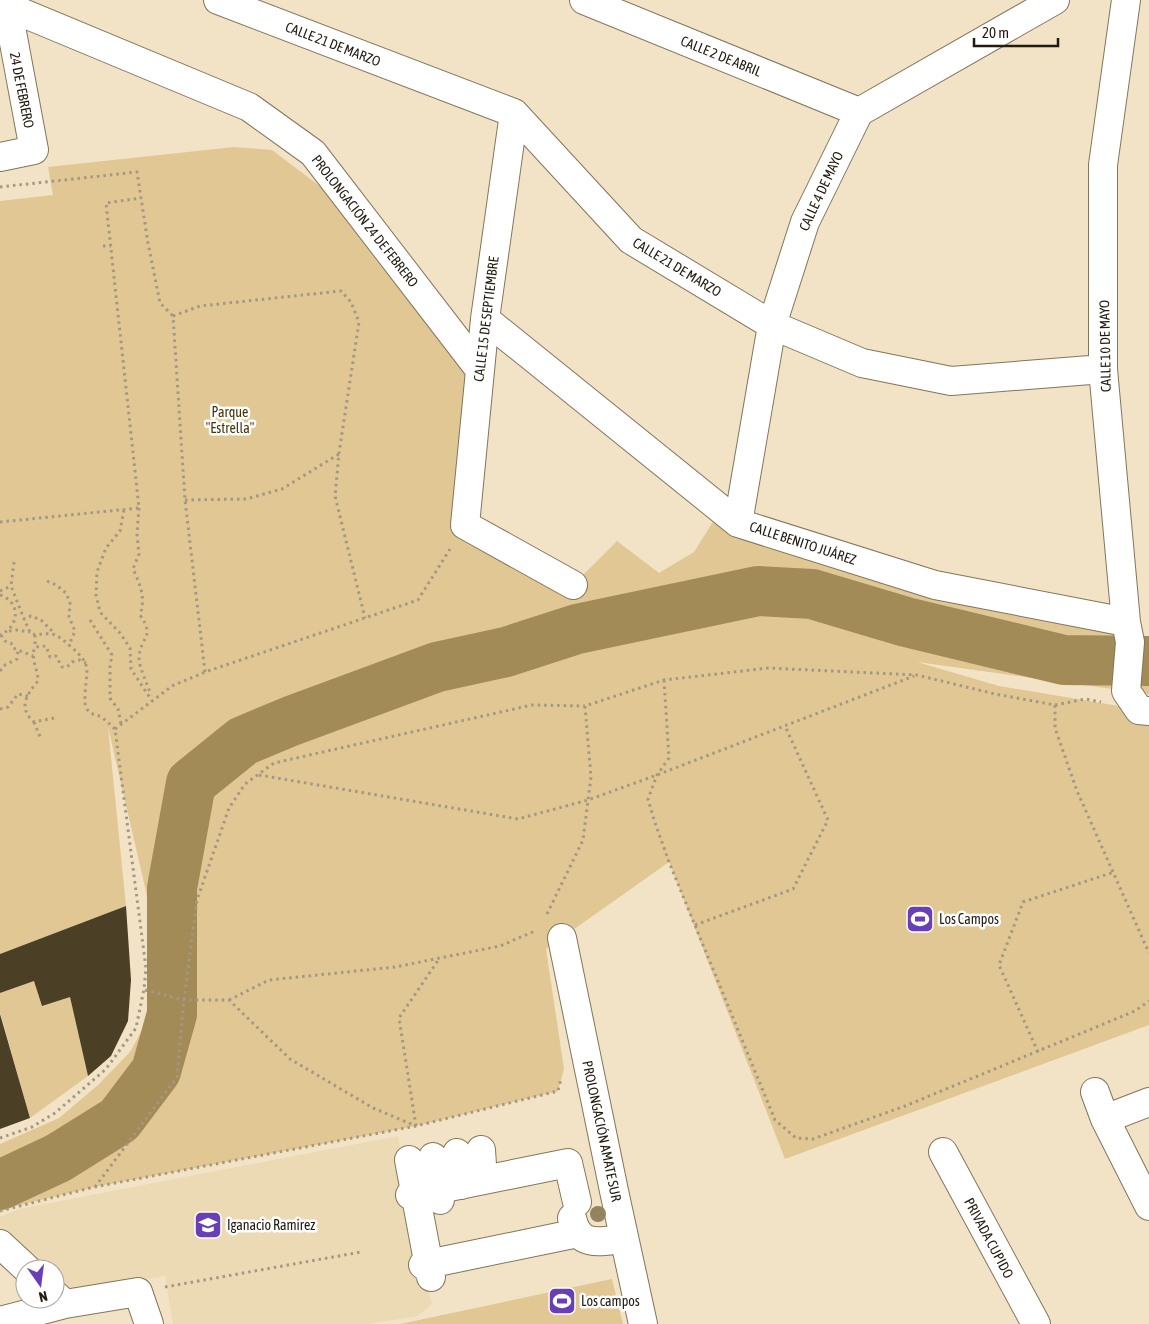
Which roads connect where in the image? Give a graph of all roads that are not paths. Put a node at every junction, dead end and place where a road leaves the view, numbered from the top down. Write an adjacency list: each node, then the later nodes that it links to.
1 (218, 0): 7 (street, CALLE 21 DE MARZO)
2 (584, 0): 6 (street, CALLE 2 DE ABRIL)
3 (1055, 0): 6 (street)
4 (1126, 0): 11 (street, CALLE 10 DE MAYO)
5 (6, 3): 8 (street, 24 DE FEBRERO); 12 (street, PROLONGACIÓN 24 DE FEBRERO)
6 (859, 112): 10 (street, CALLE 4 DE MAYO)
7 (514, 113): 9 (street, CALLE 15 DE SEPTIEMBRE); 10 (street, CALLE 21 DE MARZO)
8 (0, 157)
9 (485, 319): 12 (street, CALLE 15 DE SEPTIEMBRE); 13 (street, CALLE BENITO JUÁREZ)
10 (772, 325): 11 (street, CALLE 21 DE MARZO); 13 (street, CALLE 4 DE MAYO)
11 (1103, 369): 15 (street, CALLE 10 DE MAYO)
12 (480, 370): 14 (street, CALLE 15 DE SEPTIEMBRE)
13 (738, 522): 15 (street, CALLE BENITO JUÁREZ)
14 (573, 585)
15 (1128, 632): 16 (street, CALLE 10 DE MAYO)
16 (1138, 704)
17 (550, 928): 24 (street, PROLONGACIÓN AMATE SUR)
18 (1095, 1092): 20 (street)
19 (1149, 1102): 20 (street)
20 (1105, 1119): 26 (street)
21 (943, 1152): 36 (street, PRIVADA CUPIDO)
22 (445, 1155): 23 (street); 23 (street); 23 (street)
23 (480, 1185): 25 (street); 29 (street)
24 (614, 1191): 25 (street); 27 (street, PROLONGACIÓN AMATE SUR)
25 (577, 1202): 29 (street)
26 (1149, 1206)
27 (624, 1238): 29 (street); 35 (street, PROLONGACIÓN AMATE SUR)
28 (0, 1244): 30 (street)
29 (499, 1250)
30 (16, 1259)
31 (65, 1299): 34 (street)
32 (34, 1309): 33 (street)
33 (0, 1321)
34 (150, 1324)
35 (643, 1324)
36 (1036, 1324)

